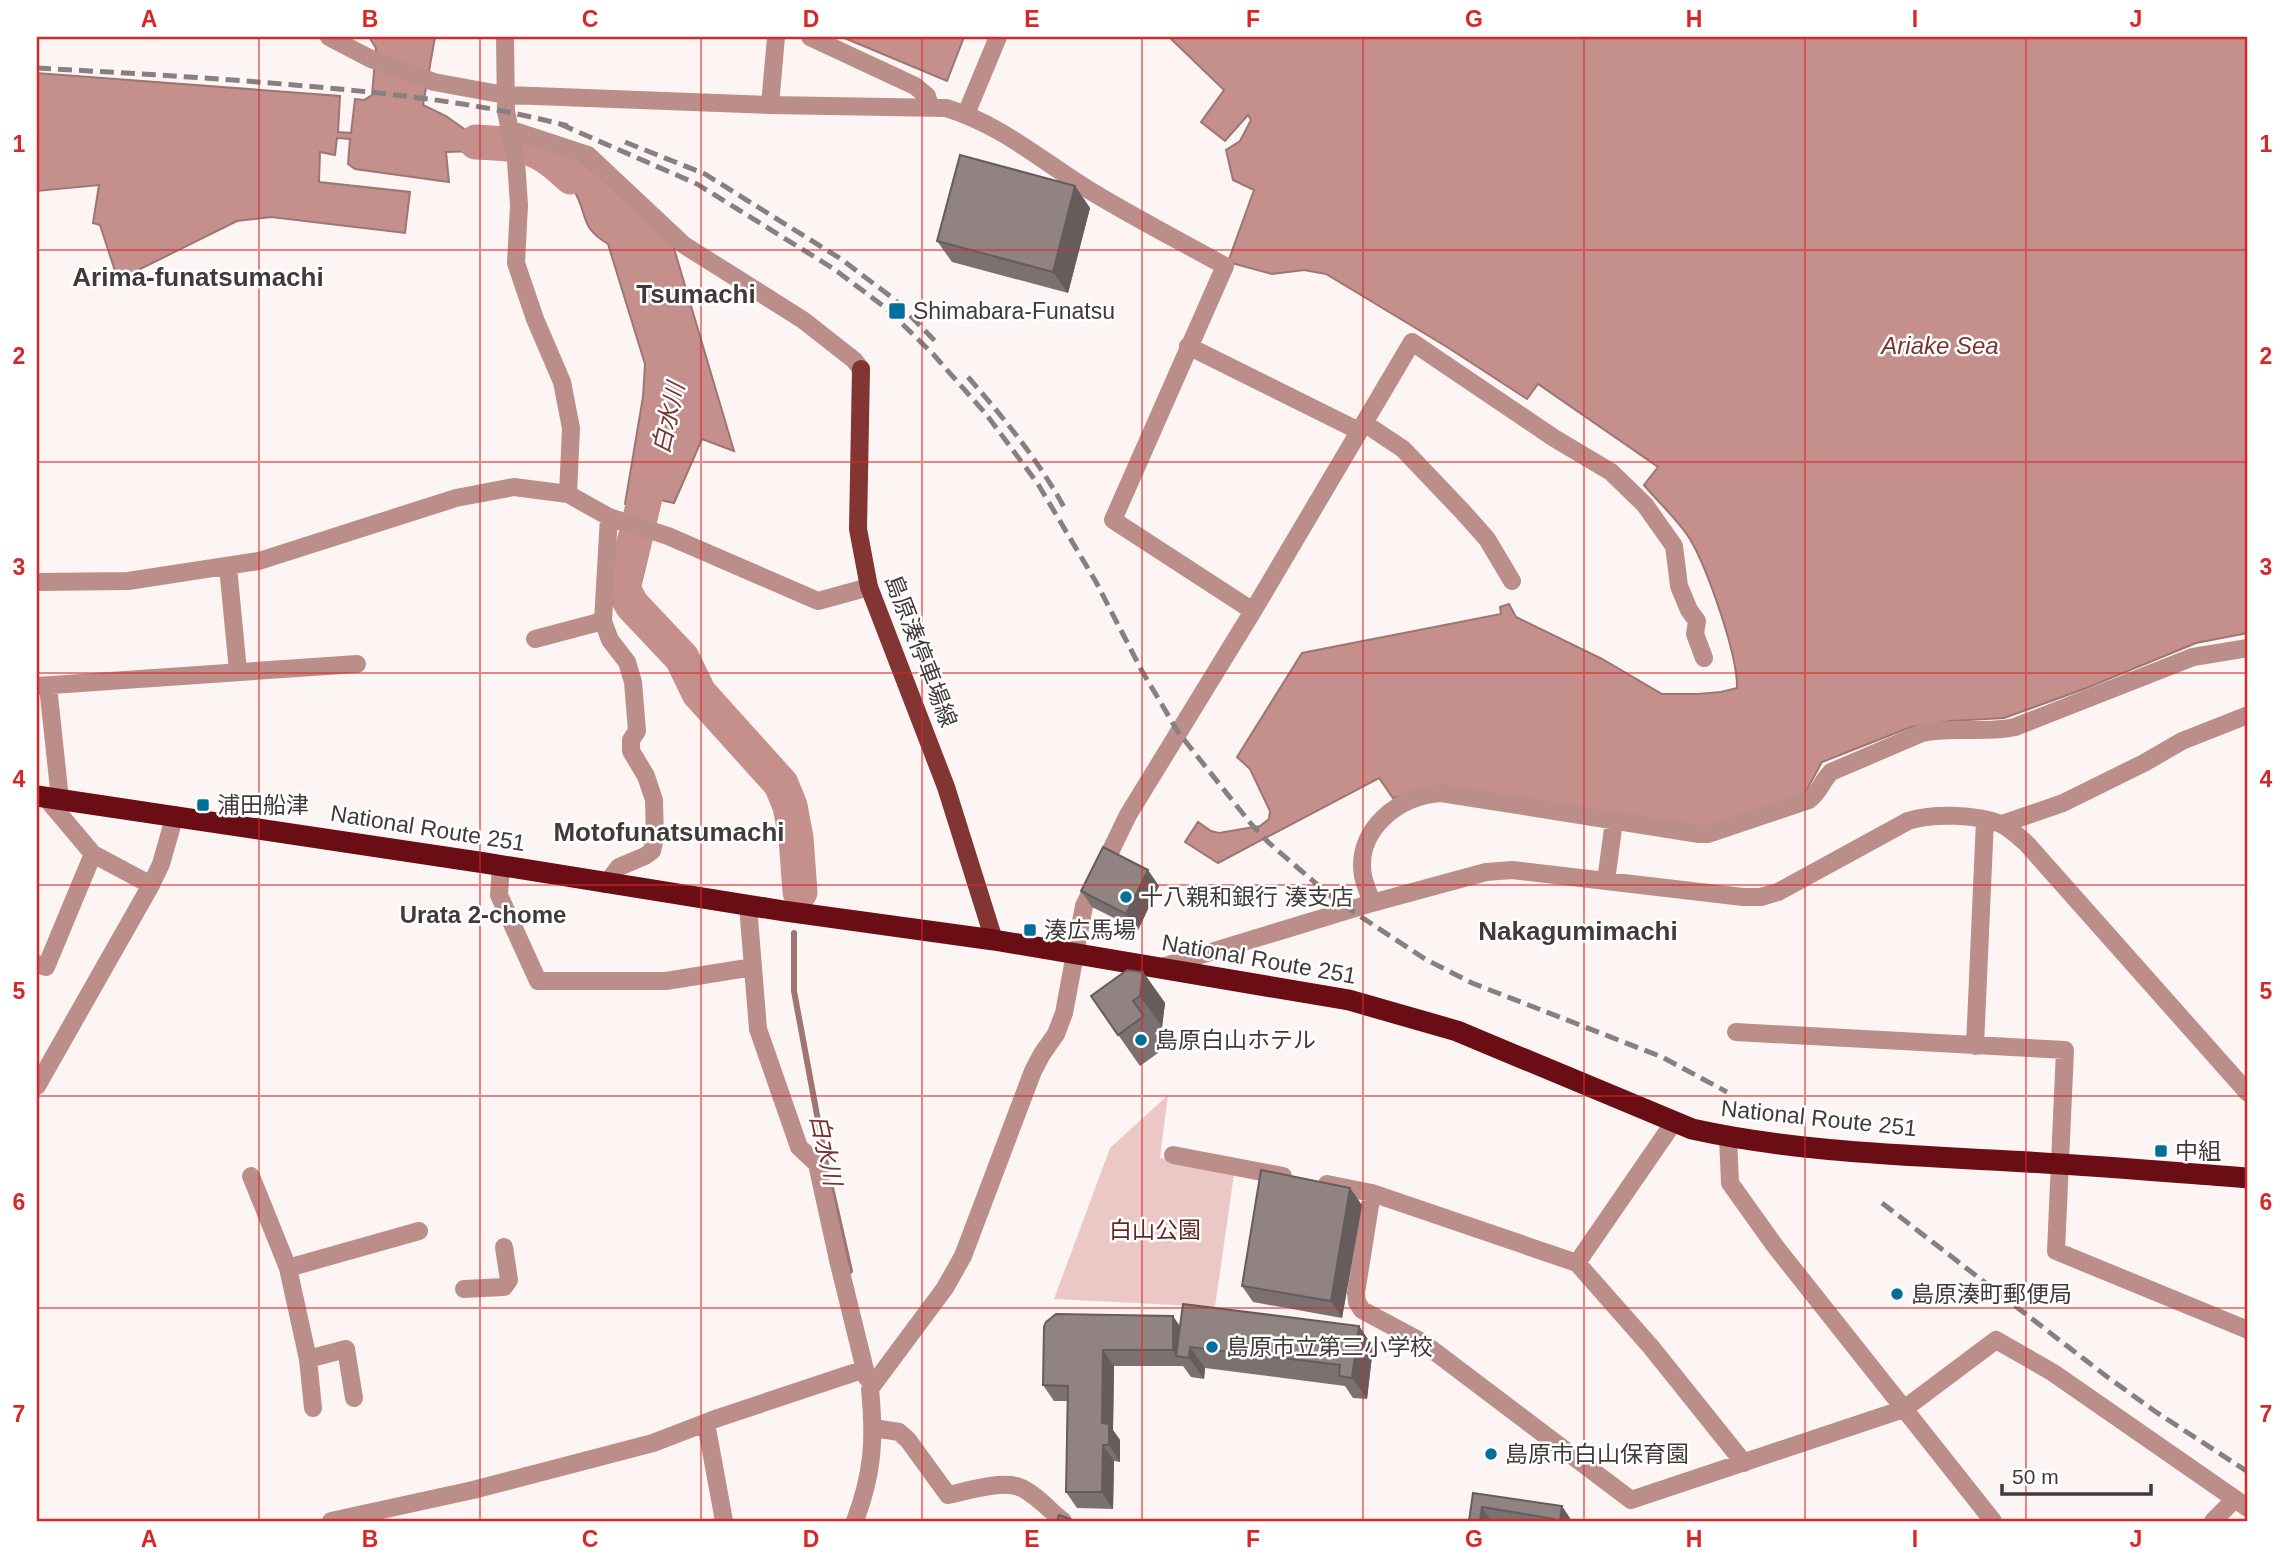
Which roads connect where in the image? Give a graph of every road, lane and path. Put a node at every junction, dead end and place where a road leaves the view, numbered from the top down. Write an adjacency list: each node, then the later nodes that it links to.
1 (329, 37): 6 (street)
2 (505, 37): 7 (street)
3 (776, 37): 8 (street)
4 (810, 37): 9 (street)
5 (998, 37): 10 (street)
6 (360, 49): 7 (street)
7 (505, 95): 8 (street); 11 (street)
8 (770, 105): 9 (street)
9 (930, 106): 10 (street)
10 (967, 114): 12 (street)
11 (509, 131): 13 (street); 15 (street)
12 (1188, 346): 14 (street); 21 (street)
13 (861, 369): 20 (main road, 島原湊停車場線)
14 (1362, 427): 18 (street); 21 (street); 25 (street)
15 (568, 494): 16 (street); 17 (street)
16 (613, 518): 20 (street); 22 (street)
17 (228, 567): 19 (street); 27 (street)
18 (1512, 581)
19 (37, 582)
20 (869, 587): 41 (main road, 島原湊停車場線)
21 (1252, 611): 42 (street)
22 (603, 621): 23 (street); 37 (street)
23 (535, 639)
24 (2248, 648): 32 (street)
25 (1704, 657)
26 (357, 664): 27 (street)
27 (238, 671): 28 (street)
28 (42, 686): 30 (street)
29 (2248, 715): 33 (street)
30 (47, 798): 31 (highway, National Route 251); 34 (street)
31 (175, 815): 35 (highway, National Route 251); 38 (street)
32 (1614, 821): 36 (street); 39 (street)
33 (1993, 822): 36 (street); 47 (street); 49 (street)
34 (93, 854): 38 (street); 43 (street)
35 (501, 866): 37 (highway, National Route 251); 44 (street)
36 (1606, 881): 39 (street)
37 (606, 884): 40 (highway, National Route 251)
38 (151, 885): 48 (street)
39 (1372, 903): 45 (street)
40 (748, 905): 41 (highway, National Route 251); 44 (street)
41 (994, 940): 42 (highway, National Route 251)
42 (1075, 953): 45 (highway, National Route 251); 64 (street)
43 (37, 964)
44 (753, 967): 64 (street)
45 (1158, 968): 50 (highway, National Route 251)
46 (1736, 1032): 47 (street)
47 (1975, 1046): 53 (street)
48 (37, 1086)
49 (2247, 1088)
50 (1674, 1122): 51 (highway, National Route 251); 59 (street)
51 (1728, 1137): 53 (highway, National Route 251); 67 (street)
52 (1173, 1155): 56 (street)
53 (2061, 1164): 55 (highway, National Route 251); 62 (street)
54 (251, 1176): 60 (street)
55 (2248, 1178)
56 (1372, 1193): 59 (street); 70 (street)
57 (419, 1231): 60 (street)
58 (504, 1247): 61 (street)
59 (1577, 1263): 70 (street)
60 (288, 1268): 63 (street)
61 (464, 1289)
62 (2248, 1330)
63 (308, 1359): 65 (street); 66 (street)
64 (871, 1380): 68 (street); 69 (street)
65 (355, 1398)
66 (313, 1408)
67 (1903, 1409): 70 (street); 71 (street); 76 (street)
68 (706, 1423): 72 (street); 73 (street)
69 (874, 1428): 74 (street); 75 (street)
70 (1744, 1463)
71 (2242, 1503): 77 (street)
72 (331, 1521)
73 (724, 1521)
74 (855, 1521)
75 (1063, 1521)
76 (1993, 1521)
77 (2213, 1521)

